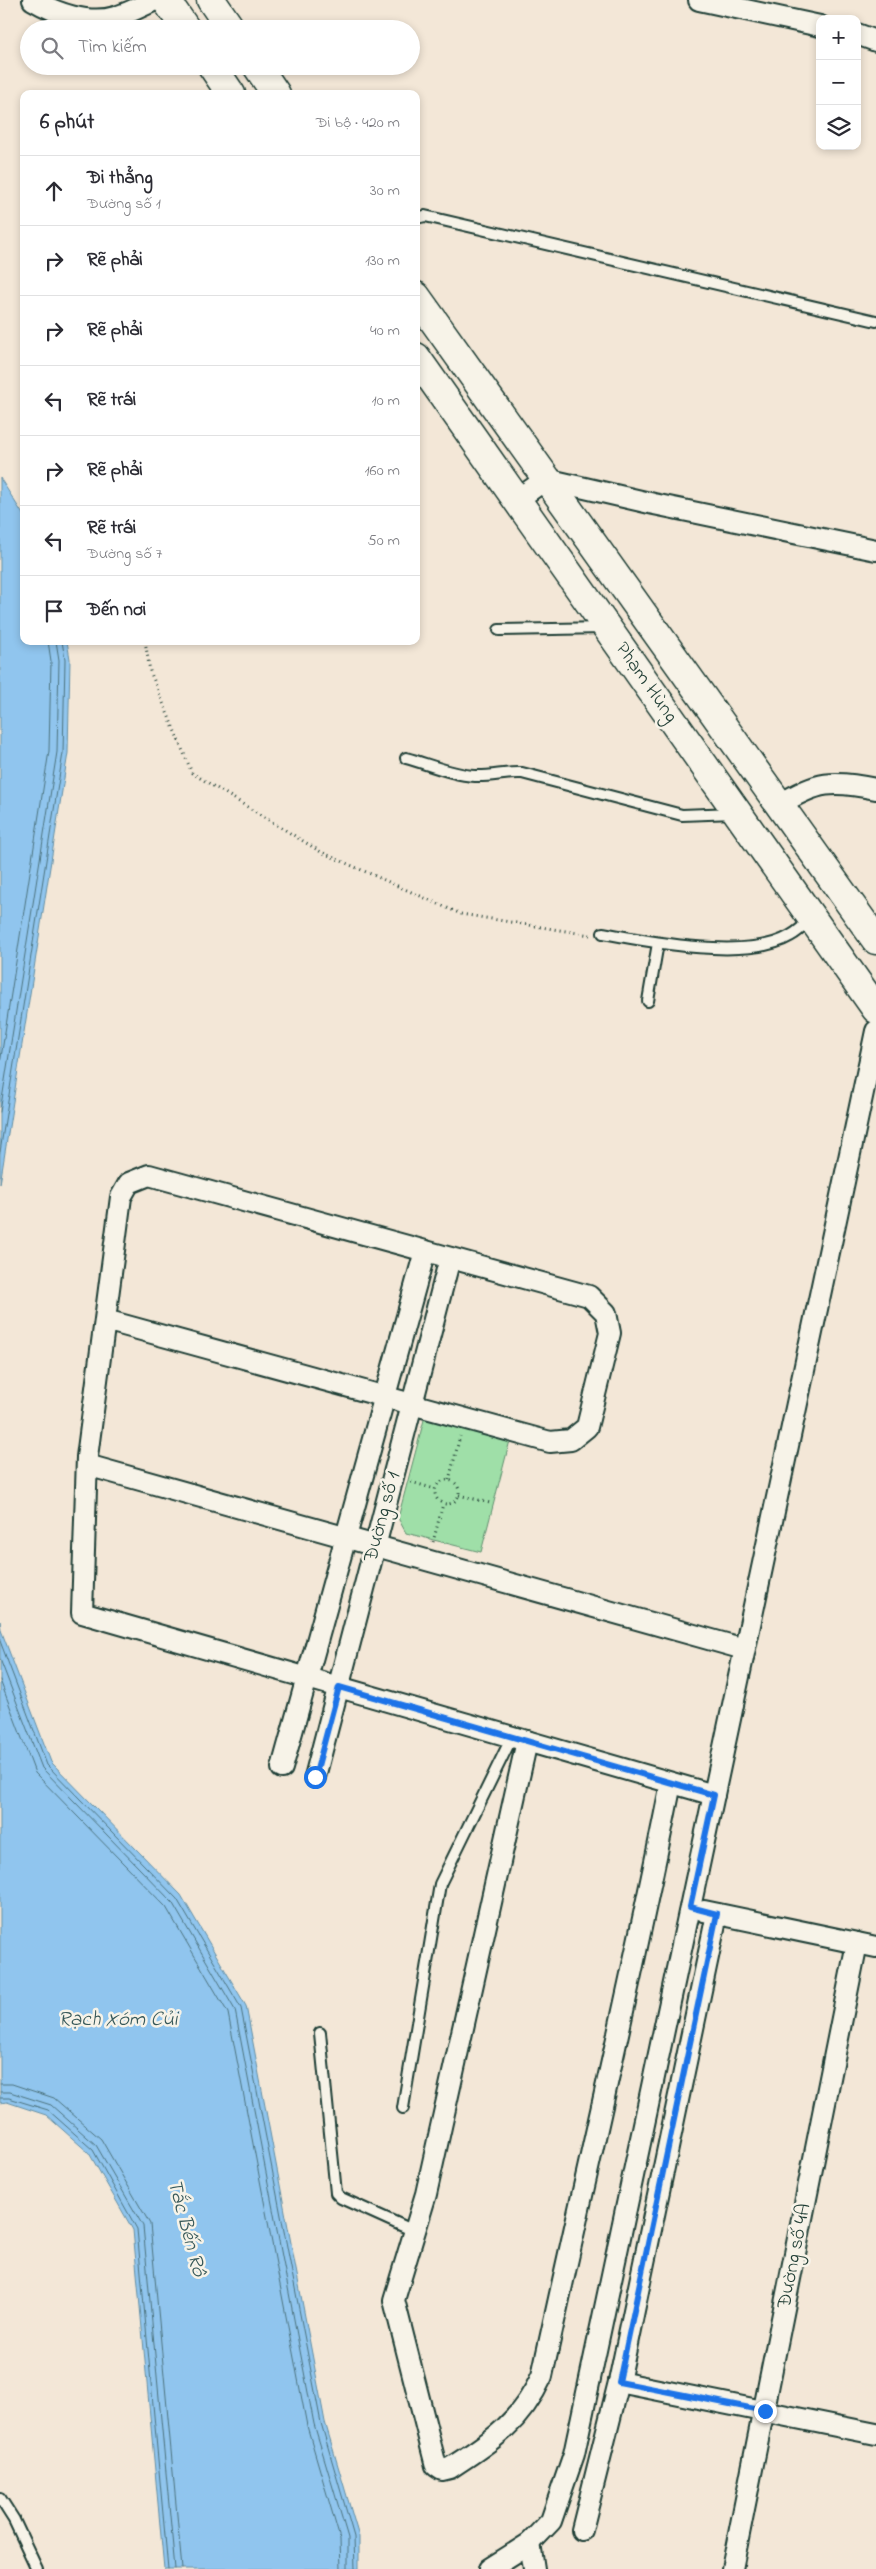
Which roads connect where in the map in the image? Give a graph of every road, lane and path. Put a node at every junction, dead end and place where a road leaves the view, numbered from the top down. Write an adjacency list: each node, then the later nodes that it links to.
1 (33, 0): 2 (street)
2 (155, 0)
3 (166, 0): 6 (main road)
4 (211, 0): 7 (main road)
5 (699, 0): 8 (street)
6 (180, 20)
7 (225, 20)
8 (816, 25)
9 (861, 35): 10 (street)
10 (876, 40)
11 (218, 75): 13 (main road)
12 (263, 75): 14 (main road)
13 (228, 90)
14 (273, 90)
15 (420, 218): 17 (lane)
16 (420, 302): 19 (main road, Phạm Hùng)
17 (876, 321)
18 (420, 363): 20 (main road, Phạm Hùng)
19 (546, 479): 20 (street); 21 (street); 27 (main road, Phạm Hùng)
20 (518, 499): 22 (main road, Phạm Hùng)
21 (876, 550)
22 (607, 628): 23 (lane); 28 (main road, Phạm Hùng)
23 (499, 630)
24 (146, 645): 30 (path)
25 (406, 758): 28 (lane)
26 (876, 788): 27 (street)
27 (779, 805): 31 (main road, Phạm Hùng)
28 (738, 813): 29 (main road, Phạm Hùng)
29 (812, 918): 32 (lane); 34 (main road, Phạm Hùng)
30 (598, 934): 32 (lane)
31 (876, 940)
32 (658, 943): 33 (lane)
33 (648, 1001)
34 (876, 1009)
35 (876, 1031): 50 (street)
36 (426, 1251): 37 (street); 38 (street); 39 (street)
37 (450, 1258): 40 (street, Đường số 1); 41 (street)
38 (105, 1320): 39 (street); 42 (street)
39 (385, 1399): 40 (street); 47 (street)
40 (412, 1406): 41 (street); 48 (street, Đường số 1)
41 (464, 1421): 43 (path)
42 (87, 1465): 47 (street); 51 (street)
43 (449, 1480): 44 (path); 46 (path)
44 (459, 1495): 45 (path); 46 (path)
45 (490, 1503)
46 (443, 1504): 49 (path)
47 (346, 1537): 48 (street); 51 (street)
48 (375, 1546): 49 (street); 52 (street, Đường số 1)
49 (428, 1560): 50 (street)
50 (744, 1649): 57 (street)
51 (307, 1678): 52 (street); 54 (street)
52 (339, 1687): 53 (street); 55 (street, Đường số 1)
53 (520, 1739): 56 (street); 62 (lane); 63 (street)
54 (282, 1768)
55 (315, 1777)
56 (671, 1782): 57 (street); 63 (street)
57 (714, 1795): 58 (street)
58 (690, 1907): 59 (street); 69 (street)
59 (717, 1914): 60 (street); 64 (street)
60 (866, 1945): 65 (street, Đường số 4A)
61 (320, 2033): 63 (lane)
62 (403, 2108)
63 (414, 2231)
64 (619, 2382): 65 (street); 68 (street)
65 (765, 2411): 66 (street); 73 (street, Đường số 4A)
66 (876, 2434)
67 (0, 2498): 70 (lane)
68 (582, 2530)
69 (530, 2543): 71 (street); 72 (street)
70 (37, 2569)
71 (489, 2569)
72 (534, 2569)
73 (732, 2569)

